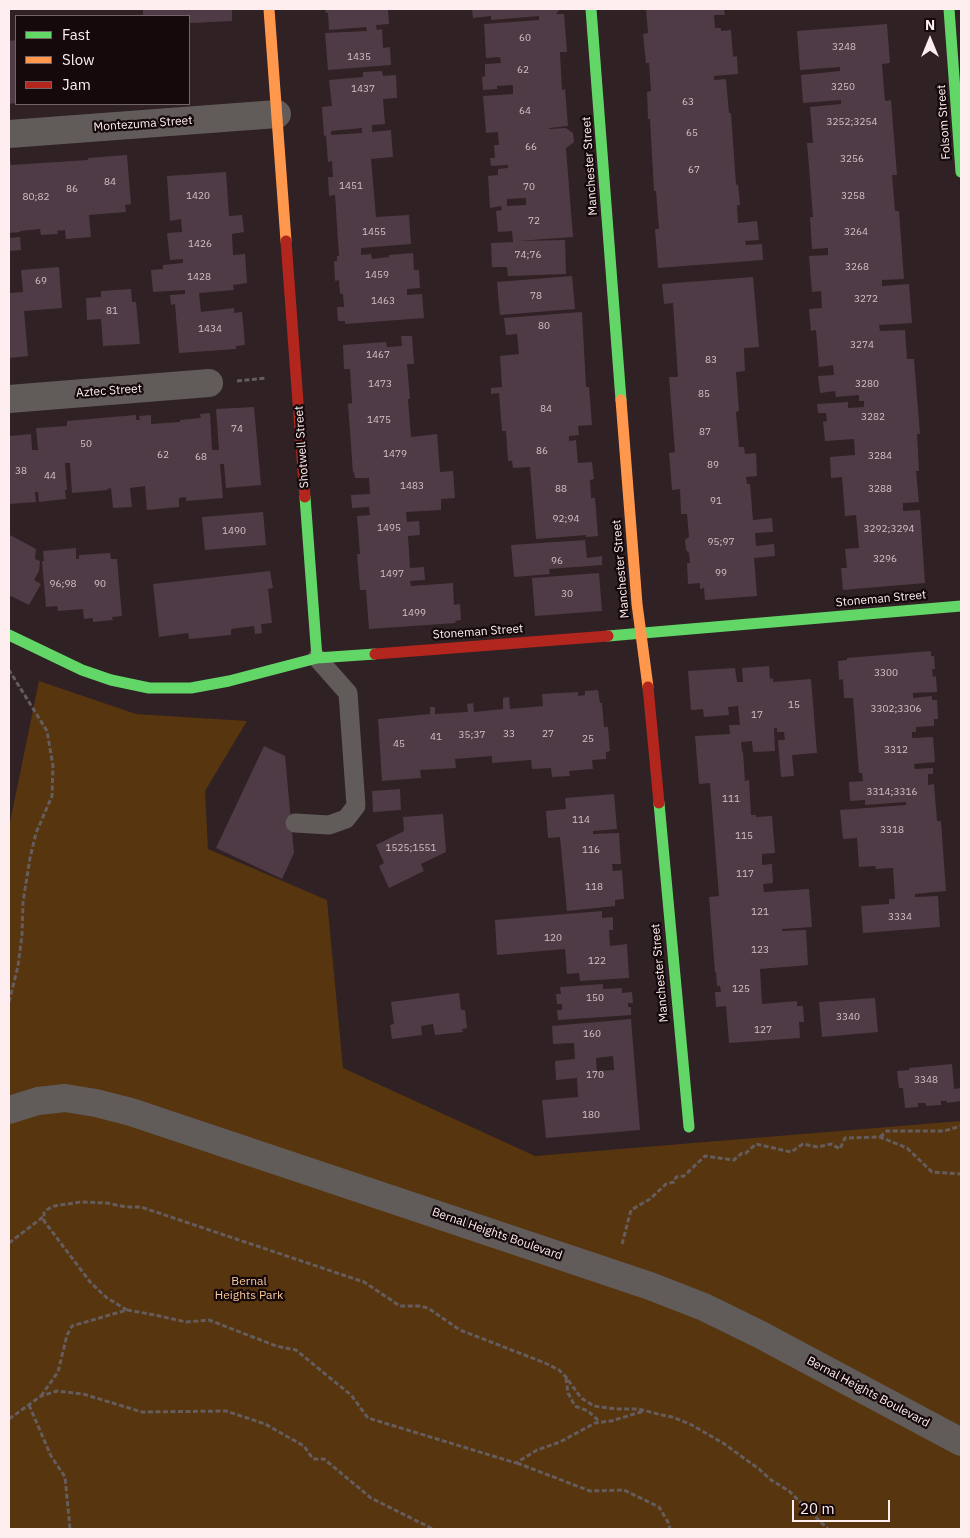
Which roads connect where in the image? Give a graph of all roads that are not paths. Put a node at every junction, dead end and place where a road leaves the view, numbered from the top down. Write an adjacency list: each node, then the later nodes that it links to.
1 (269, 9): 5 (street, Shotwell Street)
2 (592, 9): 11 (street, Manchester Street)
3 (949, 9): 4 (street, Folsom Street)
4 (958, 93): 7 (street, Folsom Street)
5 (277, 114): 6 (street, Montezuma Street); 13 (street, Shotwell Street)
6 (9, 134)
7 (961, 172)
8 (209, 383): 9 (street, Aztec Street)
9 (9, 399)
10 (961, 606): 11 (street, Stoneman Street)
11 (641, 633): 13 (street, Stoneman Street); 16 (street, Manchester Street)
12 (9, 635): 13 (street, Stoneman Street)
13 (317, 658): 14 (lane)
14 (295, 823)
15 (9, 1110): 17 (street, Bernal Heights Boulevard)
16 (689, 1127)
17 (961, 1442)

